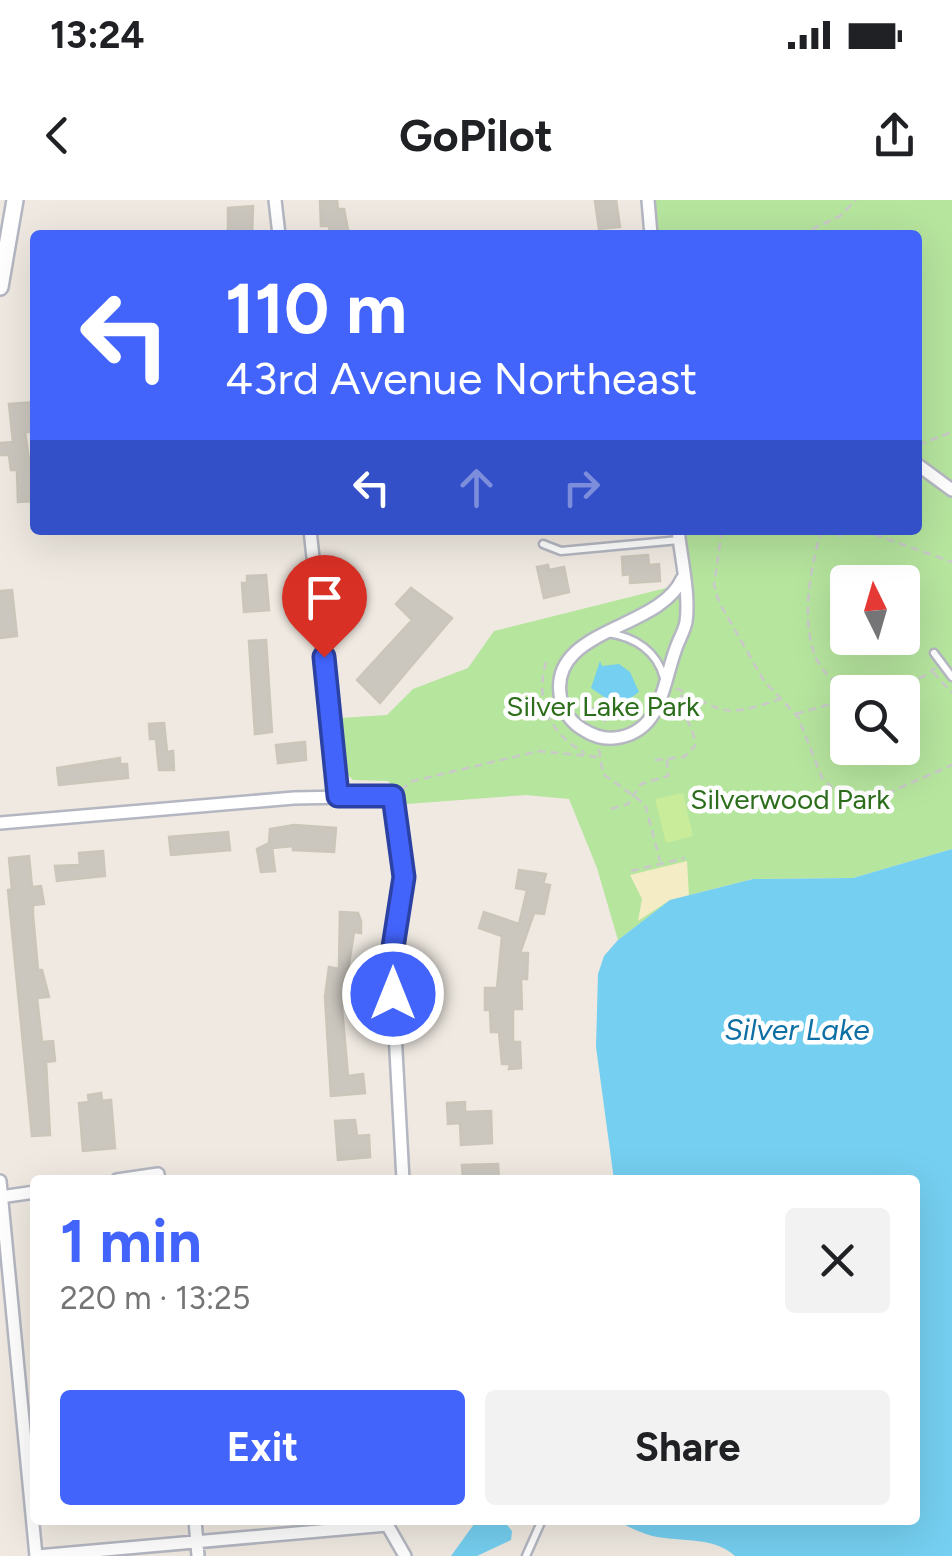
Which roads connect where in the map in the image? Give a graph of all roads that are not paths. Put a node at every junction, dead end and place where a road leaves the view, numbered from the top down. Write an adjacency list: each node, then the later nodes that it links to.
1 (15, 200): 6 (street)
2 (275, 200): 4 (street)
3 (648, 200): 5 (street)
4 (278, 230)
5 (651, 230)
6 (0, 288)
7 (922, 468): 8 (street)
8 (952, 490)
9 (311, 535): 17 (street)
10 (679, 535): 11 (lane); 12 (street)
11 (543, 544)
12 (682, 579): 13 (street); 16 (street)
13 (608, 632): 16 (lane); 16 (street)
14 (934, 653): 15 (lane)
15 (952, 677)
16 (665, 684)
17 (338, 796): 18 (street); 19 (street)
18 (0, 823)
19 (403, 1175)
20 (0, 1181): 22 (street)
21 (30, 1193): 22 (street)
22 (1, 1197): 23 (street)
23 (30, 1494)
24 (33, 1525): 30 (street)
25 (195, 1525): 29 (street)
26 (358, 1525): 29 (street)
27 (388, 1525): 32 (street)
28 (540, 1525): 33 (lane)
29 (197, 1542): 30 (street); 31 (street)
30 (36, 1556)
31 (198, 1556)
32 (405, 1556)
33 (526, 1556)

